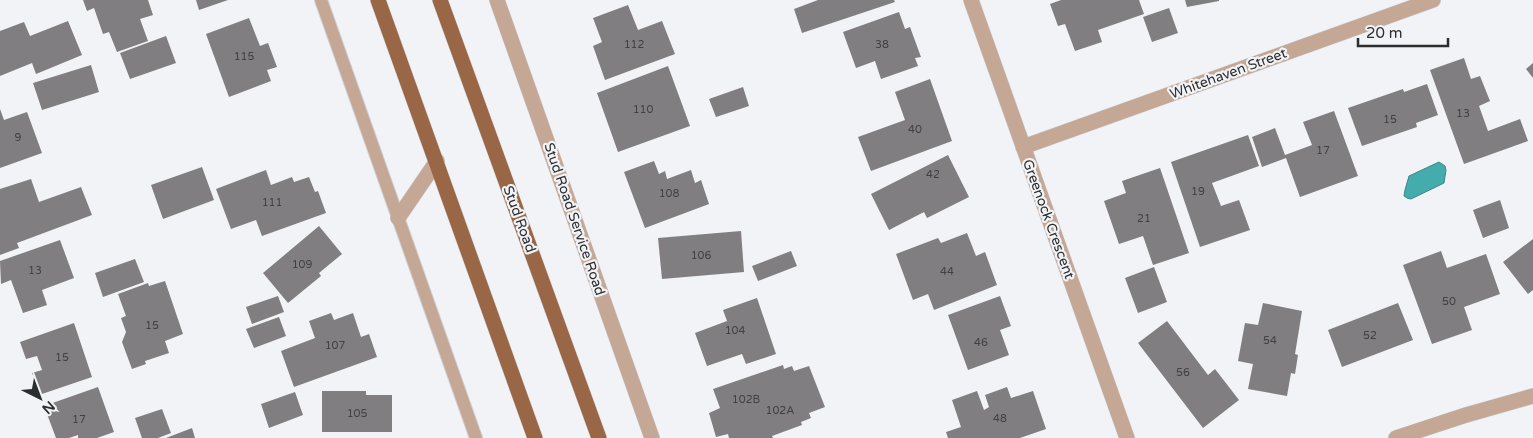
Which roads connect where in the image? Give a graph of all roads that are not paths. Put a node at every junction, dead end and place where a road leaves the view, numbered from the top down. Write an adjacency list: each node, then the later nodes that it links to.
1 (321, 0): 9 (lane)
2 (378, 0): 8 (main road)
3 (440, 0): 13 (main road, Stud Road)
4 (498, 0): 14 (street, Stud Road Service Road)
5 (971, 0): 7 (street, Greenock Crescent)
6 (1433, 0): 7 (street, Whitehaven Street)
7 (1023, 148): 15 (street, Greenock Crescent)
8 (437, 161): 9 (street); 12 (main road)
9 (398, 218): 11 (lane)
10 (1533, 396): 16 (street)
11 (476, 438)
12 (535, 438)
13 (599, 438)
14 (652, 438)
15 (1127, 438)
16 (1396, 438)

